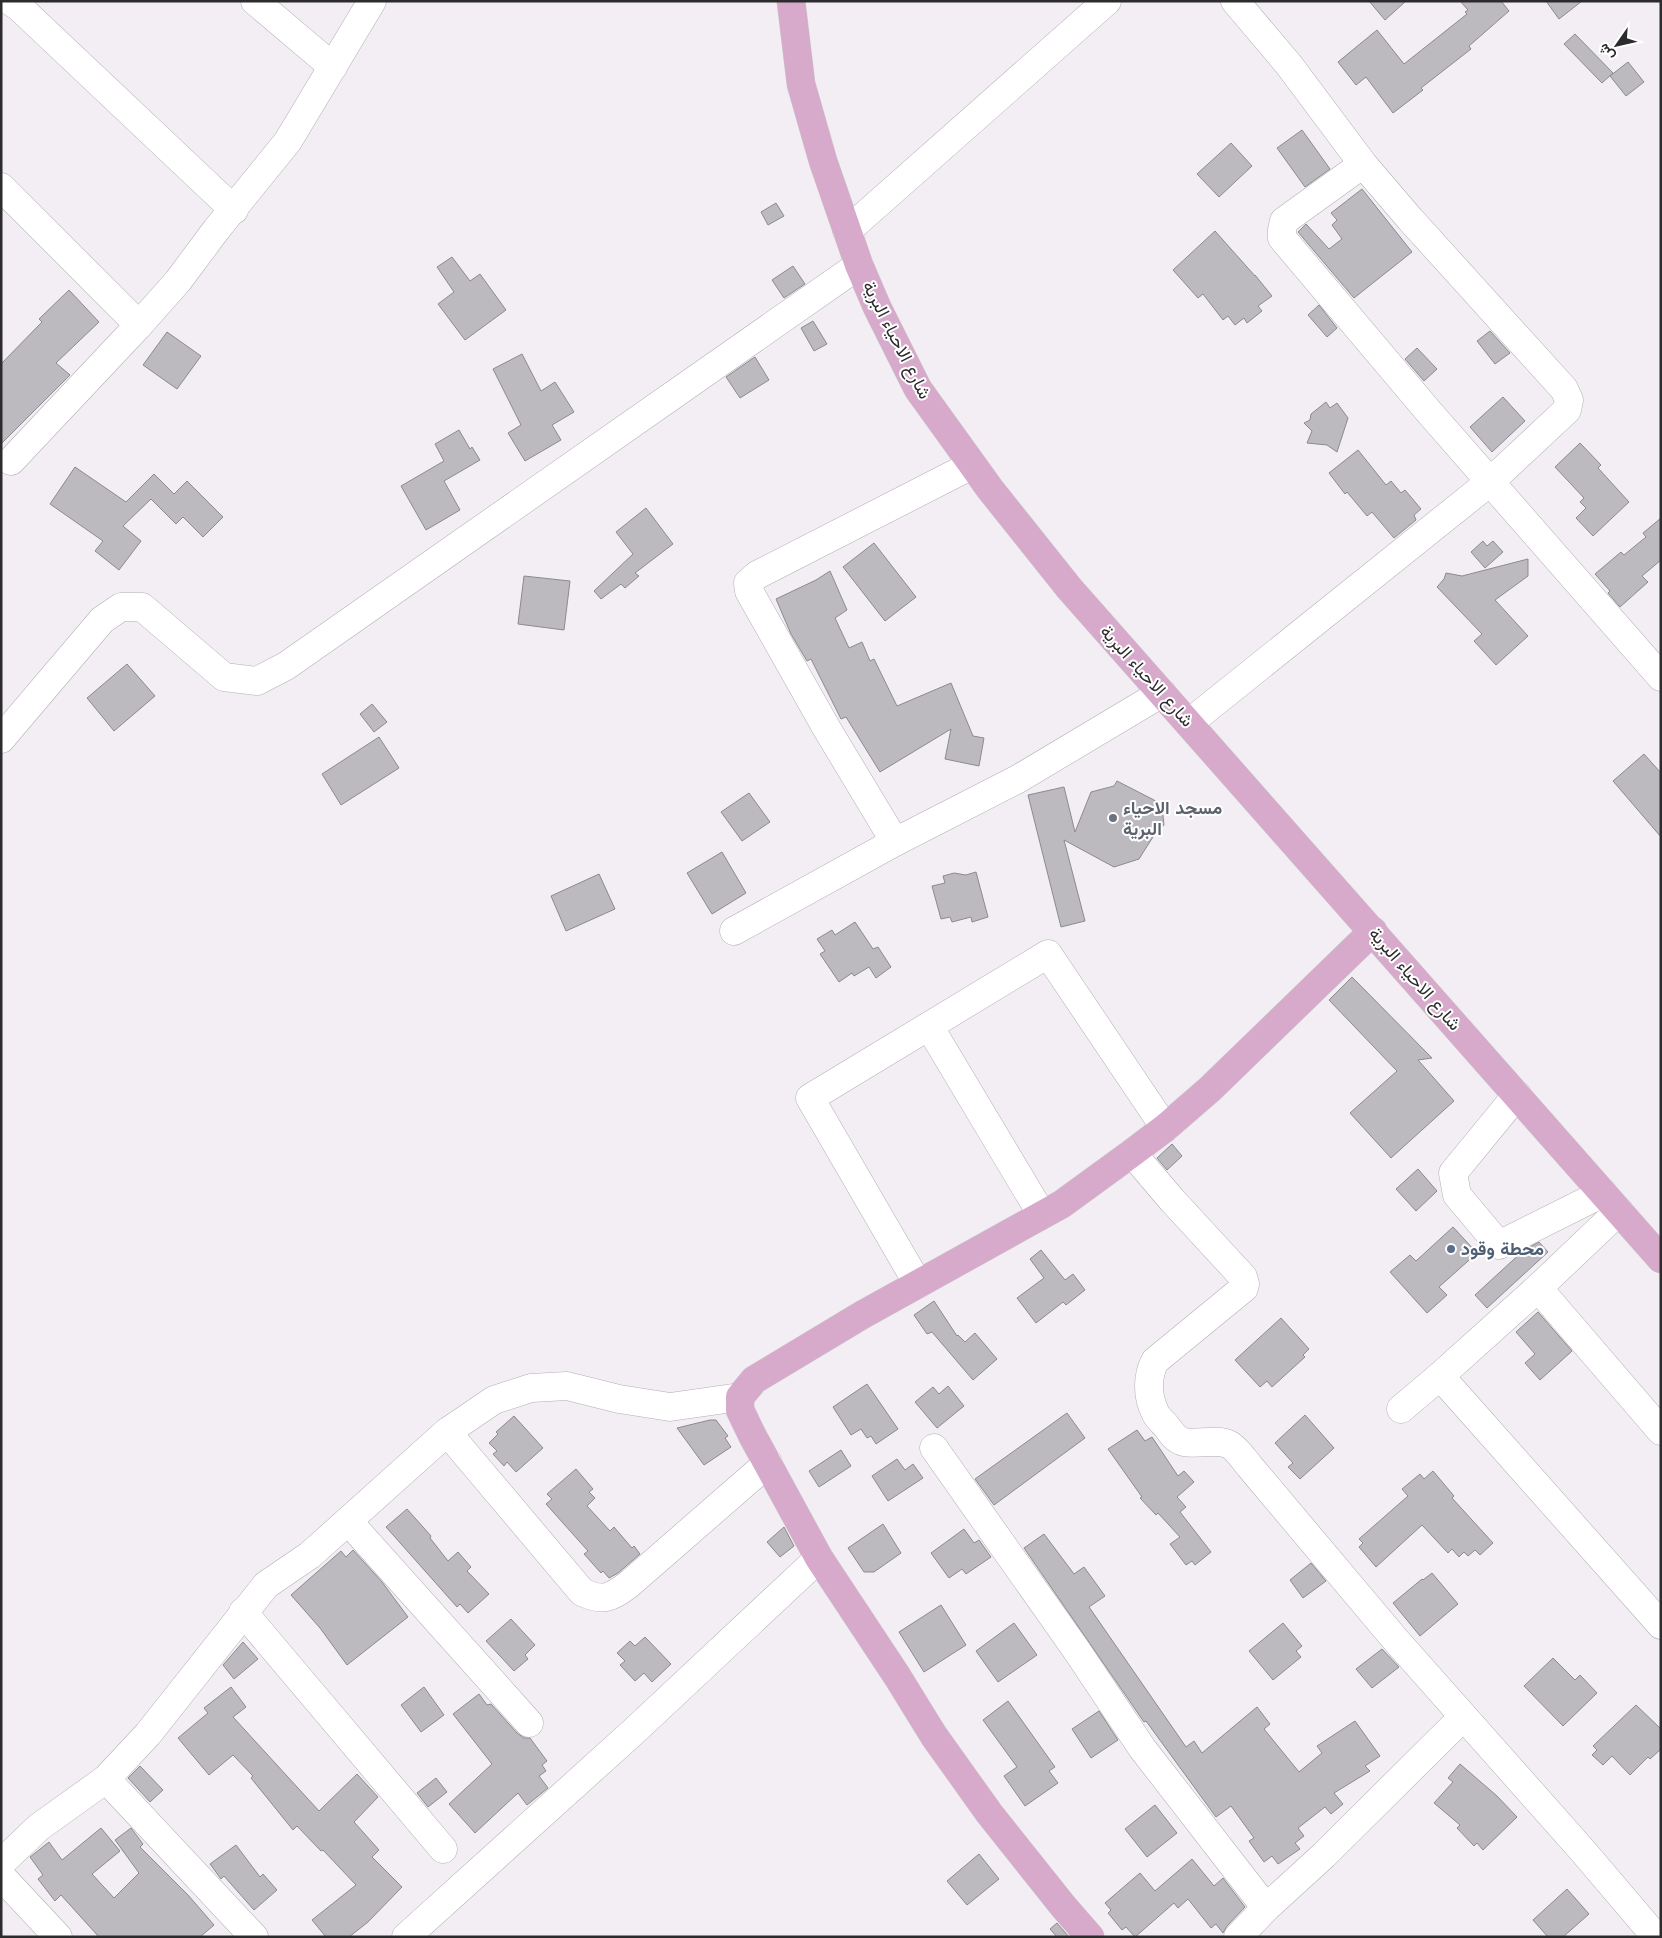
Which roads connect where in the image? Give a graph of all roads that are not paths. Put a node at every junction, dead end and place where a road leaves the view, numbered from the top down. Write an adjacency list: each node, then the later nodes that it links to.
1 (10, 1): 10 (street)
2 (255, 1): 7 (street)
3 (372, 1): 7 (street)
4 (790, 1): 11 (main road, شارع الاحياء البرية)
5 (1107, 1): 11 (street)
6 (1235, 1): 8 (street)
7 (333, 67): 10 (street)
8 (1363, 164): 16 (street); 16 (street)
9 (1, 187): 13 (street)
10 (234, 210): 13 (street)
11 (847, 231): 12 (main road, شارع الاحياء البرية)
12 (859, 265): 15 (main road, شارع الاحياء البرية); 20 (street)
13 (139, 325): 14 (street)
14 (12, 461)
15 (972, 465): 18 (main road, شارع الاحياء البرية); 21 (street)
16 (1491, 481): 17 (street); 19 (street)
17 (1661, 677)
18 (1162, 693): 19 (main road, شارع الاحياء البرية); 21 (street)
19 (1189, 723): 23 (main road, شارع الاحياء البرية)
20 (1, 739)
21 (896, 842): 22 (street)
22 (734, 931)
23 (1373, 932): 25 (main road, شارع الاحياء البرية); 26 (main road)
24 (929, 1026): 26 (street); 29 (street); 31 (street)
25 (1517, 1095): 28 (main road, شارع الاحياء البرية); 28 (street)
26 (1165, 1128): 27 (main road)
27 (1132, 1153): 29 (main road); 44 (street)
28 (1611, 1202): 30 (main road, شارع الاحياء البرية); 32 (street)
29 (1042, 1215): 31 (main road)
30 (1661, 1259)
31 (918, 1284): 34 (main road)
32 (1538, 1288): 33 (street); 36 (street)
33 (1440, 1376): 35 (street); 43 (street)
34 (740, 1397): 37 (street); 39 (main road)
35 (1401, 1409)
36 (1661, 1431)
37 (447, 1432): 39 (street); 40 (street)
38 (934, 1448): 50 (street)
39 (768, 1464): 41 (main road)
40 (348, 1522): 42 (street); 45 (street)
41 (818, 1558): 53 (street); 54 (main road)
42 (243, 1612): 46 (street); 47 (street)
43 (1661, 1625)
44 (1463, 1716): 50 (street); 56 (street)
45 (529, 1723)
46 (106, 1779): 48 (street); 52 (street)
47 (443, 1850)
48 (1, 1863)
49 (1, 1876): 51 (street)
50 (1266, 1908): 55 (street)
51 (58, 1937)
52 (254, 1937)
53 (406, 1937)
54 (1090, 1937)
55 (1238, 1937)
56 (1656, 1937)

